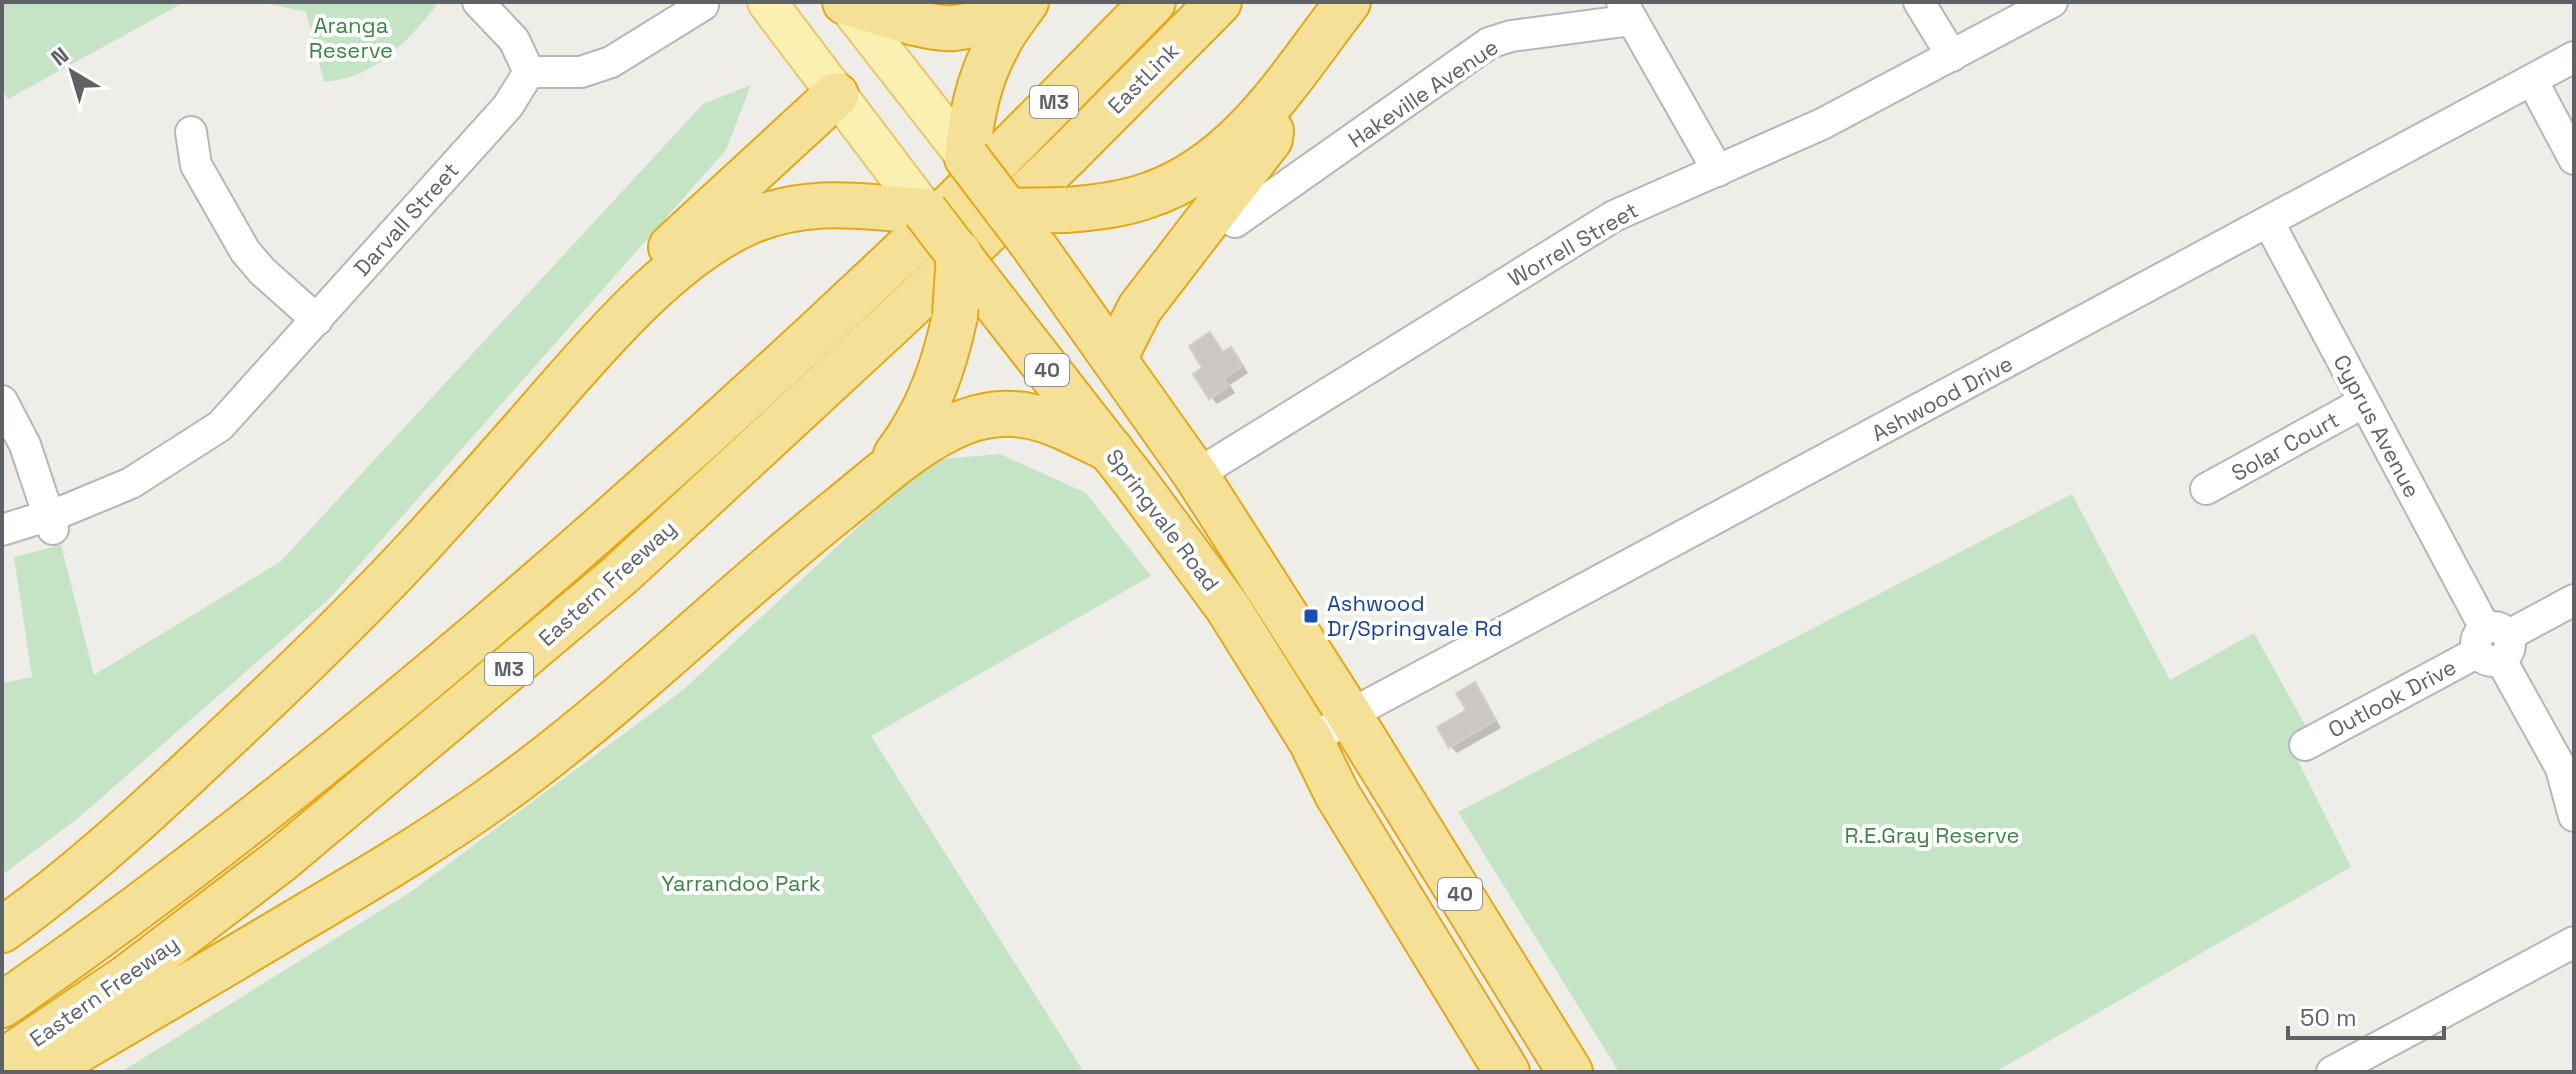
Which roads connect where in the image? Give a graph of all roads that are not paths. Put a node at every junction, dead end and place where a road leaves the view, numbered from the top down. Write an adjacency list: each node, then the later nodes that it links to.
1 (478, 2): 14 (street)
2 (767, 2): 16 (main road, Springvale Road / 40)
3 (845, 2): 4 (highway); 19 (main road, Springvale Road / 40)
4 (1025, 2): 19 (highway)
5 (1153, 2): 26 (highway, EastLink / M3)
6 (1219, 2): 20 (highway, EastLink / M3)
7 (1348, 2): 17 (highway)
8 (1919, 2): 12 (street)
9 (2052, 2): 12 (street, Worrell Street)
10 (703, 5): 14 (street)
11 (1627, 11): 22 (street); 23 (street, Hakeville Avenue)
12 (1952, 56): 22 (street, Worrell Street)
13 (2574, 57): 15 (street, Ashwood Drive)
14 (529, 72): 27 (street, Darvall Street)
15 (2532, 80): 21 (street); 24 (street, Ashwood Drive)
16 (836, 95): 26 (main road, Springvale Road / 40); 28 (highway)
17 (1274, 97): 25 (highway, bridge); 29 (highway)
18 (191, 132): 27 (street)
19 (965, 147): 25 (highway, Springvale Road / 40, bridge); 26 (highway)
20 (1068, 154): 48 (highway, Eastern Freeway / M3)
21 (2574, 159)
22 (1718, 171): 33 (street, Worrell Street)
23 (1235, 222)
24 (2269, 223): 31 (street, Cyprus Avenue); 41 (street, Ashwood Drive)
25 (1019, 226): 26 (highway); 29 (highway, Springvale Road / 40)
26 (944, 236): 28 (highway); 32 (highway, Springvale Road / 40); 34 (highway); 47 (highway, Eastern Freeway / M3)
27 (317, 320): 36 (street, Darvall Street)
28 (589, 354): 45 (highway)
29 (1114, 359): 33 (highway, Springvale Road / 40)
30 (2, 401): 36 (street)
31 (2364, 402): 35 (street, Solar Court); 40 (street, Cyprus Avenue)
32 (1111, 450): 34 (highway); 42 (highway, Springvale Road / 40)
33 (1196, 475): 41 (highway, Springvale Road / 40)
34 (875, 478): 49 (highway)
35 (2206, 489)
36 (60, 520): 37 (street, Darvall Street); 38 (street, Darvall Street)
37 (2, 530)
38 (2, 540)
39 (2574, 600): 40 (street, Outlook Drive)
40 (2493, 644): 43 (street, Outlook Drive); 44 (street, Cyprus Avenue)
41 (1350, 716): 42 (street, Ashwood Drive); 51 (highway, Springvale Road / 40)
42 (1311, 741): 50 (highway, Springvale Road / 40)
43 (2305, 745)
44 (2574, 816)
45 (2, 930)
46 (2574, 942): 52 (street)
47 (2, 1005)
48 (2, 1062)
49 (41, 1072)
50 (1507, 1072)
51 (1570, 1072)
52 (2332, 1072)

